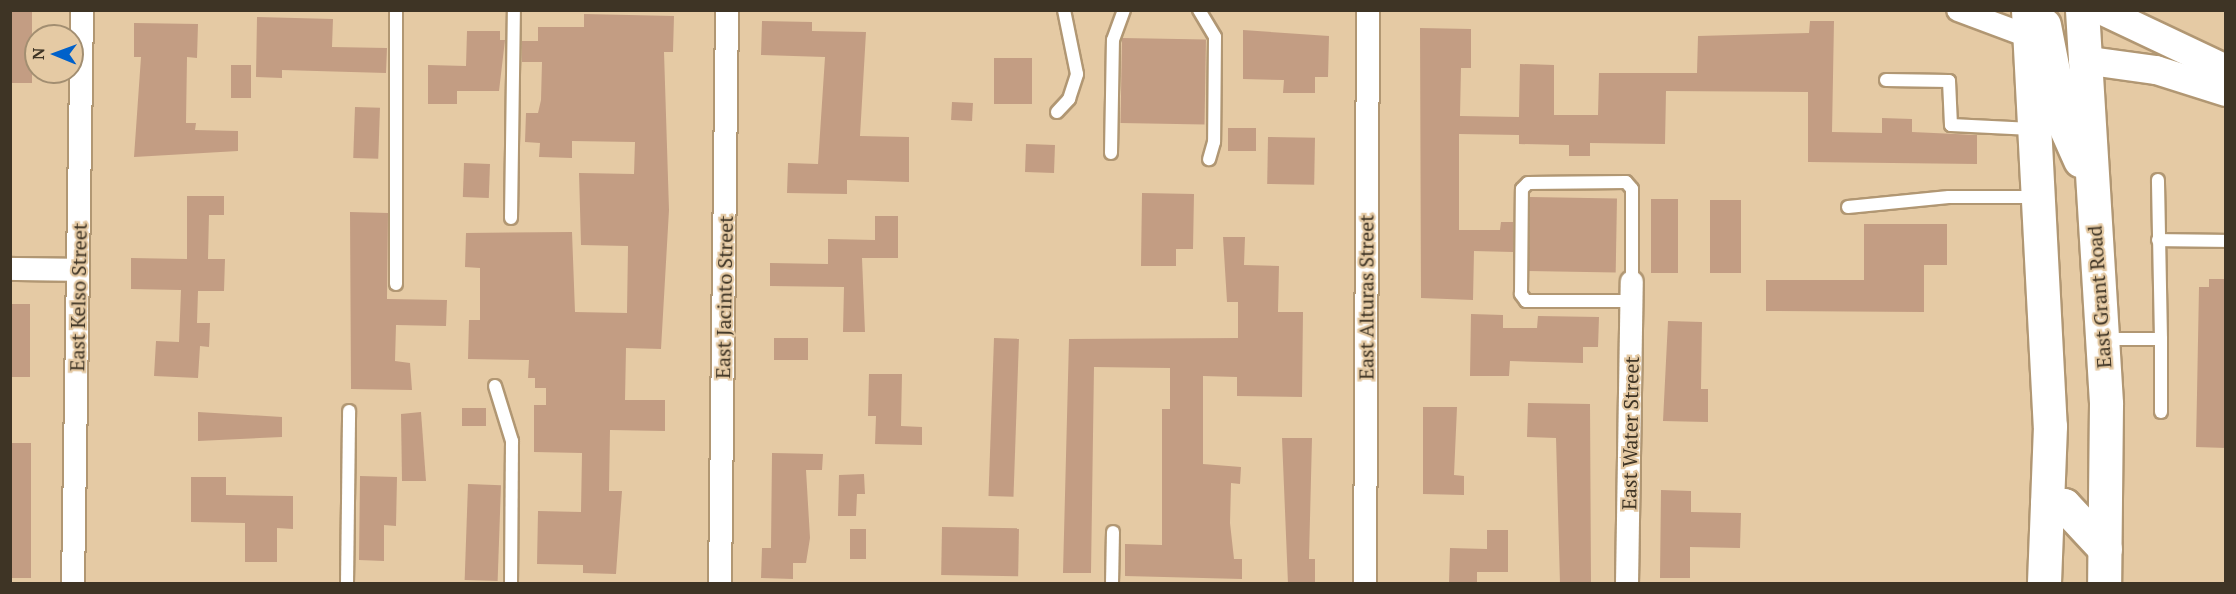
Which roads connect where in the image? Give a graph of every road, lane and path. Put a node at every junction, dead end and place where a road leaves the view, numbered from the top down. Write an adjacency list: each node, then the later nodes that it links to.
1 (82, 10): 30 (street, East Kelso Street)
2 (396, 10): 31 (lane)
3 (514, 10): 26 (lane)
4 (728, 10): 44 (street, East Jacinto Street)
5 (1064, 10): 18 (lane)
6 (1124, 10): 20 (lane)
7 (1199, 10): 21 (lane)
8 (1368, 10): 46 (street, East Alturas Street)
9 (1958, 10): 13 (street)
10 (2056, 10): 14 (main road)
11 (2082, 10): 14 (main road, East Grant Road)
12 (2101, 10): 15 (street)
13 (2032, 19): 19 (main road); 22 (main road)
14 (2083, 60): 17 (street); 22 (main road, East Grant Road)
15 (2226, 69)
16 (1886, 80): 19 (lane)
17 (2226, 92)
18 (1057, 112)
19 (2032, 129): 24 (main road)
20 (1110, 153)
21 (1209, 159)
22 (2090, 180): 33 (main road, East Grant Road)
23 (2158, 180): 27 (lane)
24 (2036, 197): 25 (lane); 38 (main road)
25 (1848, 207)
26 (511, 218)
27 (2158, 240): 28 (lane); 34 (lane)
28 (2226, 241)
29 (10, 269): 30 (street)
30 (78, 270): 41 (street, East Kelso Street)
31 (396, 284)
32 (1632, 292): 32 (lane); 47 (street, East Water Street)
33 (2103, 339): 34 (lane); 40 (main road, East Grant Road)
34 (2161, 339): 37 (lane)
35 (495, 386): 43 (lane)
36 (349, 411): 42 (lane)
37 (2161, 412)
38 (2047, 503): 40 (main road); 48 (main road)
39 (1113, 532): 45 (lane)
40 (2104, 549): 49 (main road, East Grant Road)
41 (73, 584)
42 (347, 584)
43 (510, 584)
44 (720, 584)
45 (1112, 584)
46 (1365, 584)
47 (1627, 584)
48 (2043, 584)
49 (2104, 584)

